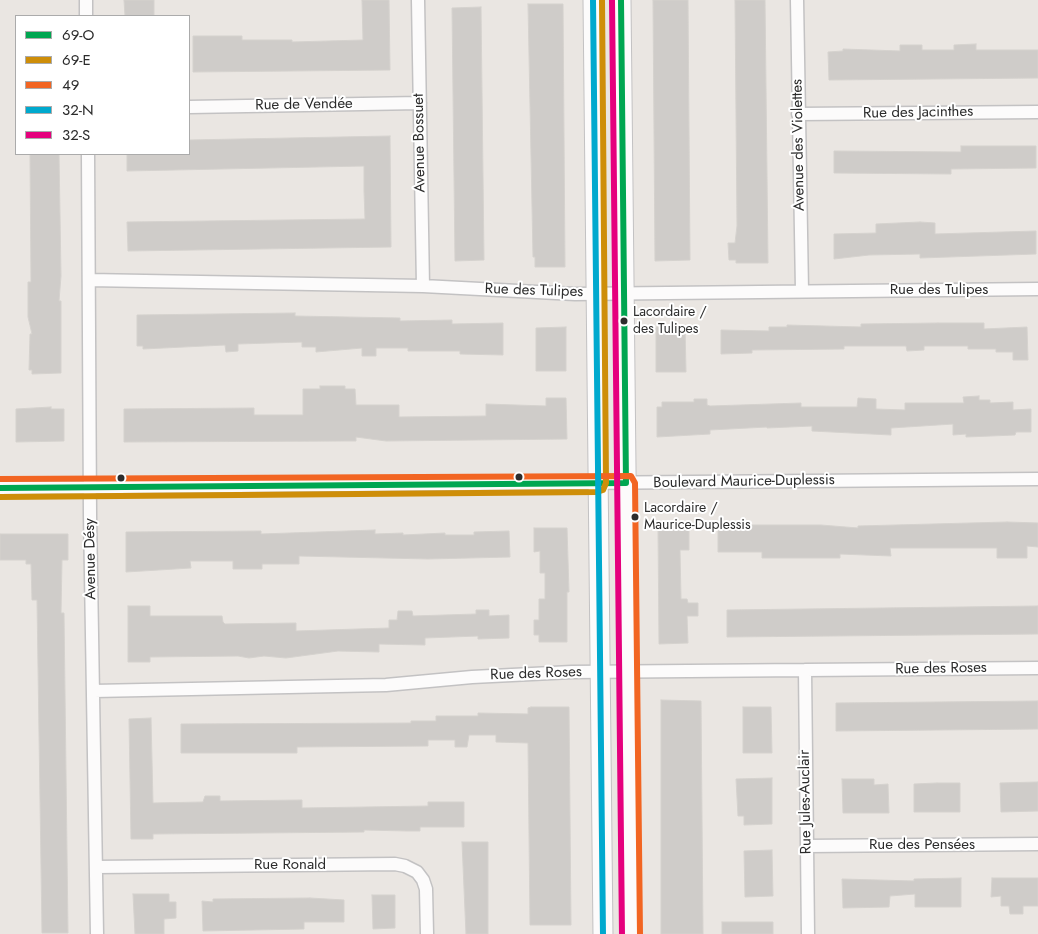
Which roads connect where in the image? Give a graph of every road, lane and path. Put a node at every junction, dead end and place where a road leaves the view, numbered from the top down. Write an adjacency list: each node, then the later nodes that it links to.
1 (86, 0): 6 (street)
2 (418, 0): 7 (street, Avenue Bossuet)
3 (593, 0): 16 (main road)
4 (621, 0): 17 (main road)
5 (797, 0): 10 (street, Avenue des Violettes)
6 (86, 15)
7 (420, 103): 8 (street, Rue de Vendée); 13 (street, Avenue Bossuet)
8 (190, 107)
9 (1038, 112): 10 (street, Rue des Jacinthes)
10 (798, 114): 15 (street, Avenue des Violettes)
11 (88, 155): 12 (street, Avenue Désy)
12 (89, 280): 13 (street, Rue des Tulipes); 22 (street, Avenue Désy)
13 (423, 286): 16 (street, Rue des Tulipes)
14 (1038, 289): 15 (street, Rue des Tulipes)
15 (802, 290): 17 (street, Rue des Tulipes)
16 (596, 293): 17 (street, Rue des Tulipes); 19 (main road)
17 (625, 294): 20 (main road)
18 (1038, 479): 20 (street, Boulevard Maurice-Duplessis)
19 (597, 483): 20 (street, Boulevard Maurice-Duplessis); 22 (street, Boulevard Maurice-Duplessis); 25 (main road)
20 (626, 483): 26 (main road)
21 (0, 488): 22 (street, Boulevard Maurice-Duplessis)
22 (91, 488): 27 (street, Avenue Désy)
23 (1038, 668): 24 (street, Rue des Roses)
24 (805, 670): 26 (street, Rue des Roses); 29 (street, Rue Jules-Auclair)
25 (599, 672): 26 (street, Rue des Roses); 27 (street, Rue des Roses); 33 (main road)
26 (628, 672): 34 (main road)
27 (94, 691): 30 (street, Avenue Désy)
28 (1038, 844): 29 (street, Rue des Pensées)
29 (807, 846): 35 (street, Rue Jules-Auclair)
30 (96, 867): 31 (street, Avenue Désy); 32 (street, Rue Ronald)
31 (97, 934)
32 (427, 934)
33 (603, 934)
34 (631, 934)
35 (808, 934)

